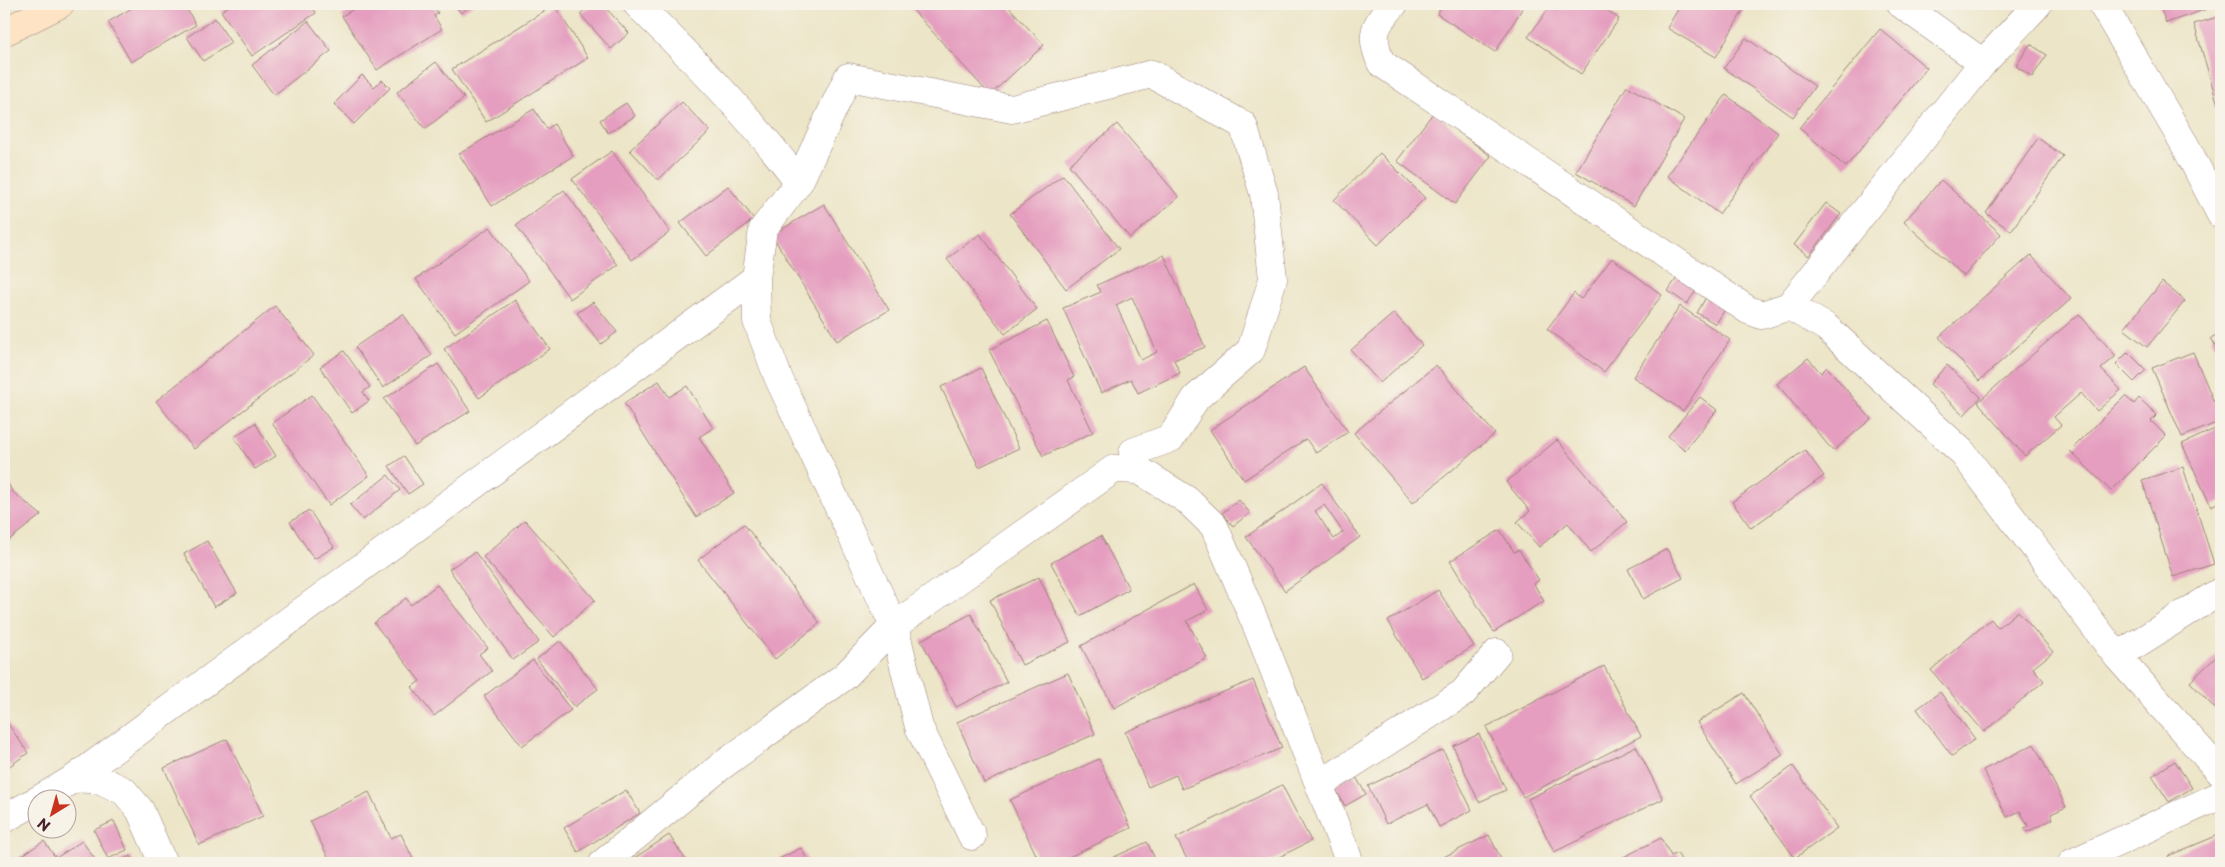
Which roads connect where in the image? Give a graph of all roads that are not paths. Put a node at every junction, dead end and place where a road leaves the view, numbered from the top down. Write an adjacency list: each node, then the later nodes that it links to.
1 (60, 4): 7 (street)
2 (637, 4): 9 (street)
3 (1394, 4): 12 (street)
4 (1901, 4): 8 (street)
5 (2038, 4): 8 (street)
6 (2102, 4): 10 (street)
7 (4, 32)
8 (1983, 63): 12 (street)
9 (799, 182): 11 (street); 13 (street)
10 (2221, 215)
11 (756, 278): 15 (street); 19 (street)
12 (1789, 306): 17 (street)
13 (1138, 470): 15 (street); 20 (street)
14 (2221, 591): 17 (street)
15 (894, 626): 25 (street); 27 (street)
16 (1497, 653): 20 (street)
17 (2117, 656): 18 (street)
18 (2221, 773)
19 (75, 778): 21 (street); 26 (street)
20 (1319, 785): 28 (street)
21 (55, 790)
22 (2221, 795): 29 (street)
23 (28, 806): 24 (street)
24 (4, 819)
25 (972, 836)
26 (163, 863)
27 (603, 863)
28 (1350, 863)
29 (2072, 863)

